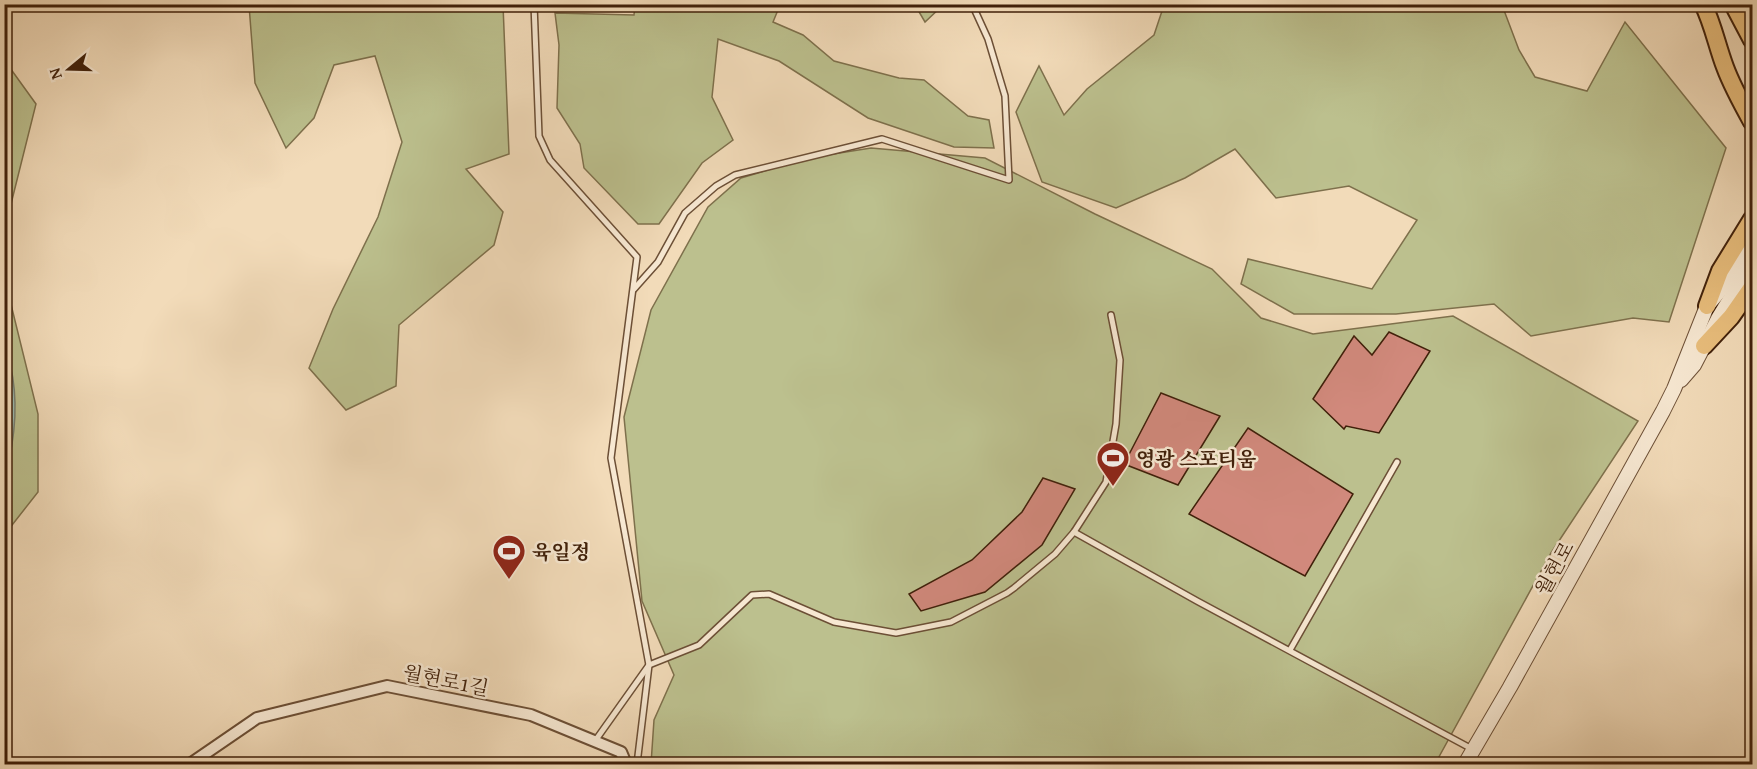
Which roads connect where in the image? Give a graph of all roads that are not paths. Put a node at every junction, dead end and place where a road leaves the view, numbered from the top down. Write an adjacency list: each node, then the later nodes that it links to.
1 (534, 4): 13 (lane)
2 (972, 4): 13 (lane)
3 (1702, 4): 6 (main road)
4 (1733, 4): 5 (main road)
5 (1752, 40)
6 (1737, 95): 7 (main road); 8 (main road)
7 (1752, 122)
8 (1752, 136)
9 (1752, 219): 14 (main road)
10 (1752, 245): 14 (street)
11 (1752, 264): 16 (street)
12 (1752, 287): 16 (main road)
13 (633, 290): 21 (lane)
14 (1707, 306): 17 (street)
15 (1111, 315): 19 (lane)
16 (1704, 346): 17 (street)
17 (1674, 388): 23 (street, 월현로)
18 (1397, 462): 20 (lane)
19 (1074, 532): 20 (lane); 21 (lane)
20 (1290, 650): 23 (lane)
21 (648, 665): 22 (lane); 26 (lane)
22 (595, 741): 24 (street, 월현로1길); 25 (street, 월현로1길)
23 (1473, 750): 27 (street, 월현로)
24 (190, 765)
25 (626, 765)
26 (637, 765)
27 (1465, 765)

